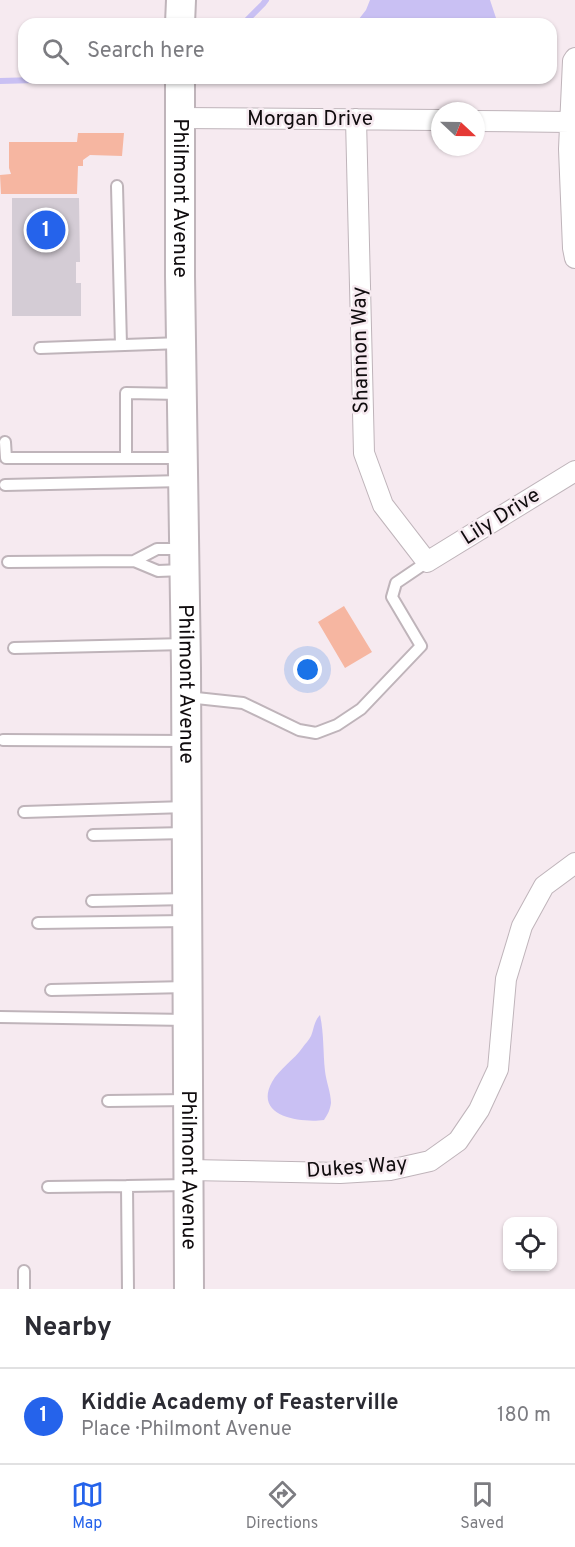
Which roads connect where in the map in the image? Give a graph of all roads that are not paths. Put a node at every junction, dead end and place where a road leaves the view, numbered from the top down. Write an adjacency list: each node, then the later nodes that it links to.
1 (180, 0): 2 (main road)
2 (180, 18)
3 (575, 58): 9 (street)
4 (180, 84): 5 (main road, Philmont Avenue)
5 (180, 118): 6 (street, Morgan Drive); 12 (main road, Philmont Avenue)
6 (356, 119): 7 (street, Morgan Drive); 24 (street, Shannon Way)
7 (431, 120)
8 (485, 121): 9 (street)
9 (570, 122): 11 (street)
10 (117, 186): 13 (lane)
11 (575, 258)
12 (181, 343): 13 (lane); 15 (main road, Philmont Avenue)
13 (121, 345): 14 (lane)
14 (40, 348)
15 (182, 394): 17 (lane); 18 (main road, Philmont Avenue)
16 (5, 442): 17 (lane)
17 (126, 458): 18 (lane)
18 (183, 469): 20 (lane); 21 (main road, Philmont Avenue)
19 (575, 471): 24 (street, Lily Drive)
20 (5, 485)
21 (185, 560): 22 (lane); 22 (lane); 25 (main road, Philmont Avenue)
22 (134, 561): 23 (lane)
23 (8, 562)
24 (427, 562): 27 (lane)
25 (186, 644): 26 (lane); 27 (main road, Philmont Avenue)
26 (14, 648)
27 (186, 697): 29 (main road, Philmont Avenue)
28 (3, 740): 29 (lane)
29 (187, 741): 31 (main road, Philmont Avenue)
30 (24, 812): 31 (lane)
31 (187, 820): 32 (lane); 35 (main road, Philmont Avenue)
32 (93, 835)
33 (575, 863): 43 (street, Dukes Way)
34 (92, 901): 35 (lane)
35 (187, 910): 36 (lane); 37 (main road, Philmont Avenue)
36 (38, 923)
37 (187, 987): 38 (lane); 40 (main road, Philmont Avenue)
38 (51, 990)
39 (0, 1017): 40 (lane)
40 (187, 1020): 41 (main road, Philmont Avenue)
41 (188, 1100): 42 (lane); 43 (main road, Philmont Avenue)
42 (108, 1101)
43 (189, 1177): 44 (lane); 49 (main road, Philmont Avenue)
44 (127, 1185): 45 (lane); 48 (lane)
45 (48, 1187)
46 (24, 1271): 47 (lane)
47 (24, 1289)
48 (128, 1289)
49 (189, 1289)

